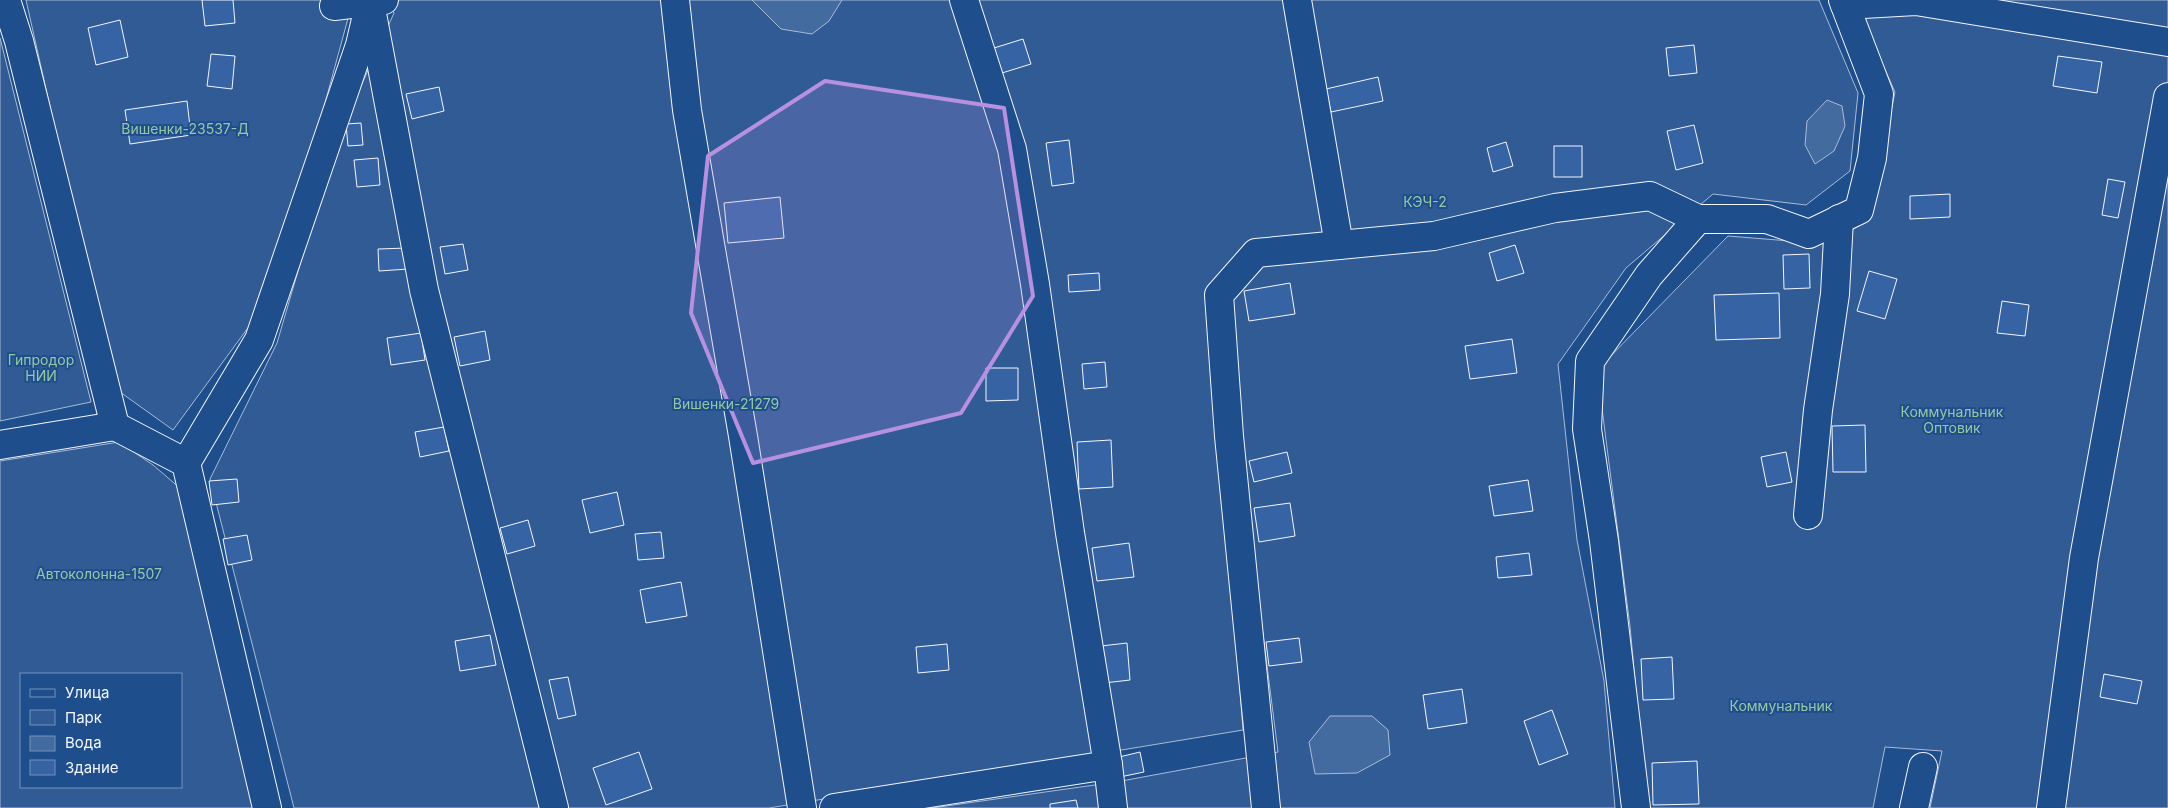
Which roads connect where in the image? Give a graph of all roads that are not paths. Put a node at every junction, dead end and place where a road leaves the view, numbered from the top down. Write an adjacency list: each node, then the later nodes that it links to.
1 (6, 0): 13 (street)
2 (675, 0): 21 (street)
3 (964, 0): 17 (street)
4 (1297, 0): 12 (street)
5 (374, 1): 7 (street); 15 (street); 20 (street)
6 (1844, 3): 8 (street); 10 (street)
7 (334, 6)
8 (2168, 42)
9 (2168, 97): 27 (street)
10 (1839, 219): 11 (street); 16 (street)
11 (1698, 220): 12 (street); 25 (street)
12 (1338, 245): 24 (street)
13 (114, 426): 14 (street); 15 (street)
14 (0, 445)
15 (186, 463): 19 (street)
16 (1808, 515)
17 (1108, 765): 22 (street); 23 (street)
18 (1923, 767): 26 (street)
19 (268, 808)
20 (554, 808)
21 (802, 808)
22 (834, 808)
23 (1113, 808)
24 (1266, 808)
25 (1636, 808)
26 (1914, 808)
27 (2051, 808)

